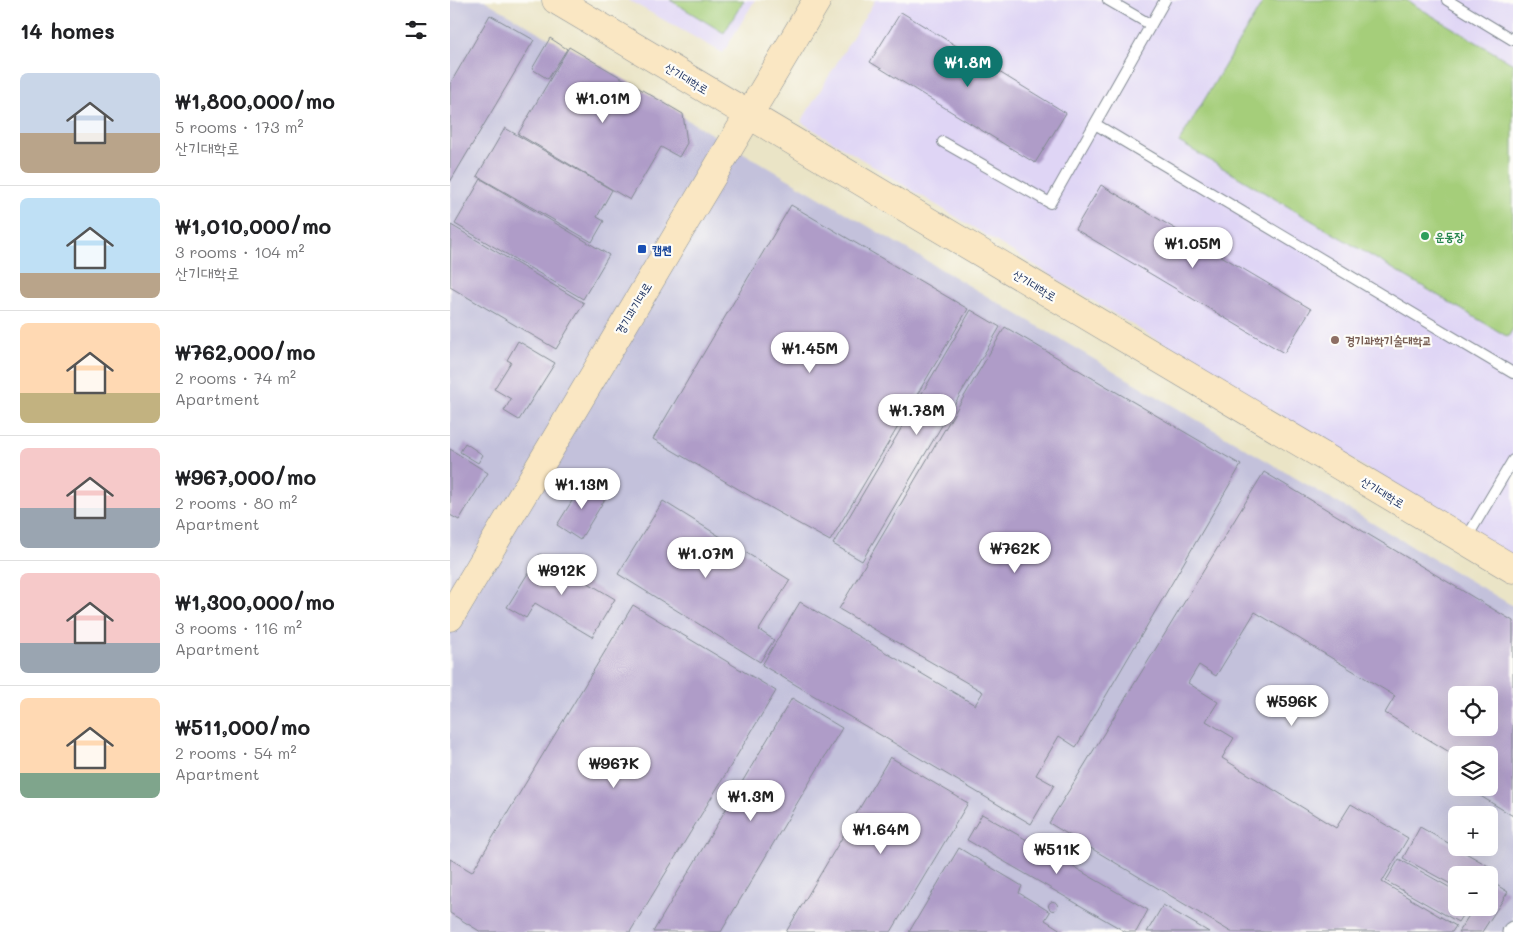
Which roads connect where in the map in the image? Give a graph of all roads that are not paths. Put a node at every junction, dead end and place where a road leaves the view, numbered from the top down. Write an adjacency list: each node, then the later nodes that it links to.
1 (556, 0): 8 (street, 산기대학로)
2 (817, 0): 8 (street, 경기과기대로)
3 (1108, 0): 6 (lane)
4 (1165, 0): 6 (lane)
5 (1447, 0): 7 (lane)
6 (1151, 25): 9 (lane)
7 (1513, 40)
8 (748, 114): 13 (street, 산기대학로); 15 (street, 경기과기대로)
9 (1095, 124): 10 (lane); 11 (lane)
10 (943, 142)
11 (1513, 373)
12 (1513, 460): 13 (lane)
13 (1465, 541): 14 (street, 산기대학로)
14 (1513, 569)
15 (450, 617)

